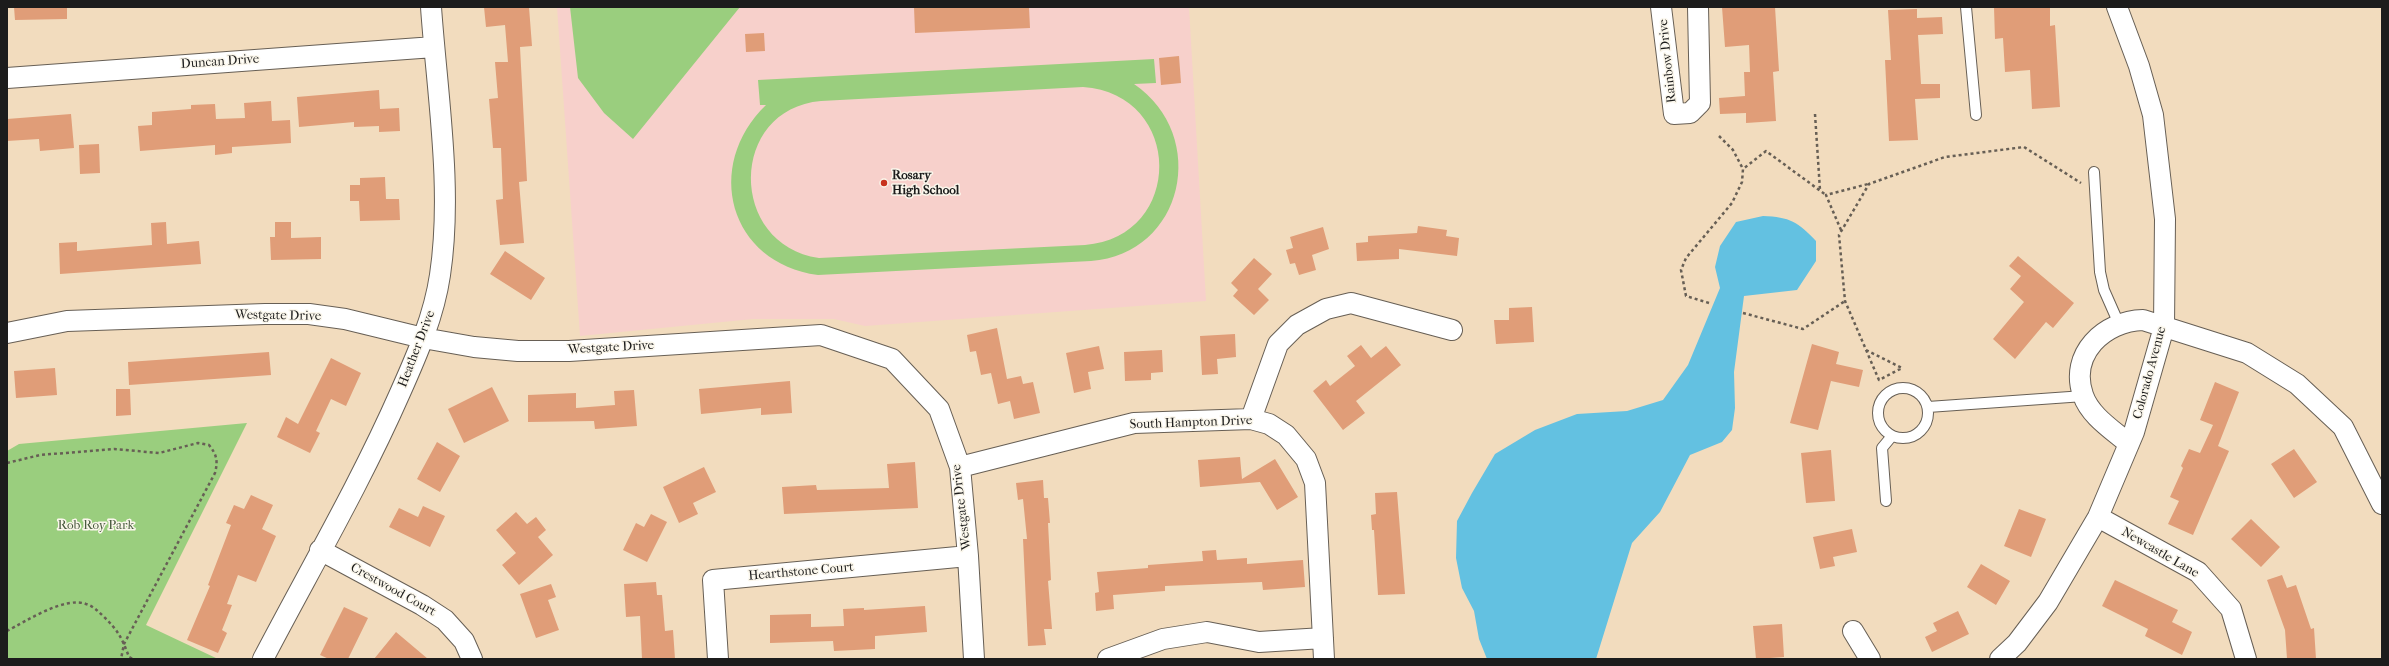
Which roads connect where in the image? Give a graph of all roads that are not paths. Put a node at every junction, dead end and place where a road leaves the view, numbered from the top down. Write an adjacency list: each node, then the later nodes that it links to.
1 (431, 7): 6 (street, Heather Drive)
2 (1661, 7): 3 (street, Rainbow Drive)
3 (1698, 7)
4 (1966, 7): 8 (lane)
5 (2117, 7): 11 (street, Colorado Avenue)
6 (434, 47): 7 (street, Duncan Drive); 14 (street, Heather Drive)
7 (7, 78)
8 (1976, 115)
9 (2094, 172): 10 (lane)
10 (2119, 324): 11 (street); 15 (street)
11 (2164, 327): 19 (street, Colorado Avenue); 22 (street)
12 (1452, 330): 17 (street)
13 (7, 333): 14 (street, Westgate Drive)
14 (423, 338): 20 (street, Westgate Drive); 24 (street, Heather Drive)
15 (2084, 396): 16 (lane); 19 (street)
16 (1928, 408): 18 (lane); 18 (lane)
17 (1251, 418): 20 (street, South Hampton Drive); 27 (street, South Hampton Drive)
18 (1892, 436): 21 (lane)
19 (2129, 444): 23 (street, Colorado Avenue)
20 (960, 467): 25 (street, Westgate Drive)
21 (1886, 501)
22 (2382, 504)
23 (2098, 516): 35 (street, Colorado Avenue); 36 (street, Newcastle Lane)
24 (320, 550): 28 (street, Heather Drive); 29 (street, Crestwood Court)
25 (968, 556): 30 (street, Hearthstone Court); 31 (street, Westgate Drive)
26 (1853, 630): 34 (street)
27 (1323, 638): 32 (street); 33 (street, South Hampton Drive)
28 (263, 659)
29 (472, 659)
30 (718, 659)
31 (974, 659)
32 (1108, 659)
33 (1324, 659)
34 (1870, 659)
35 (2000, 659)
36 (2246, 659)

